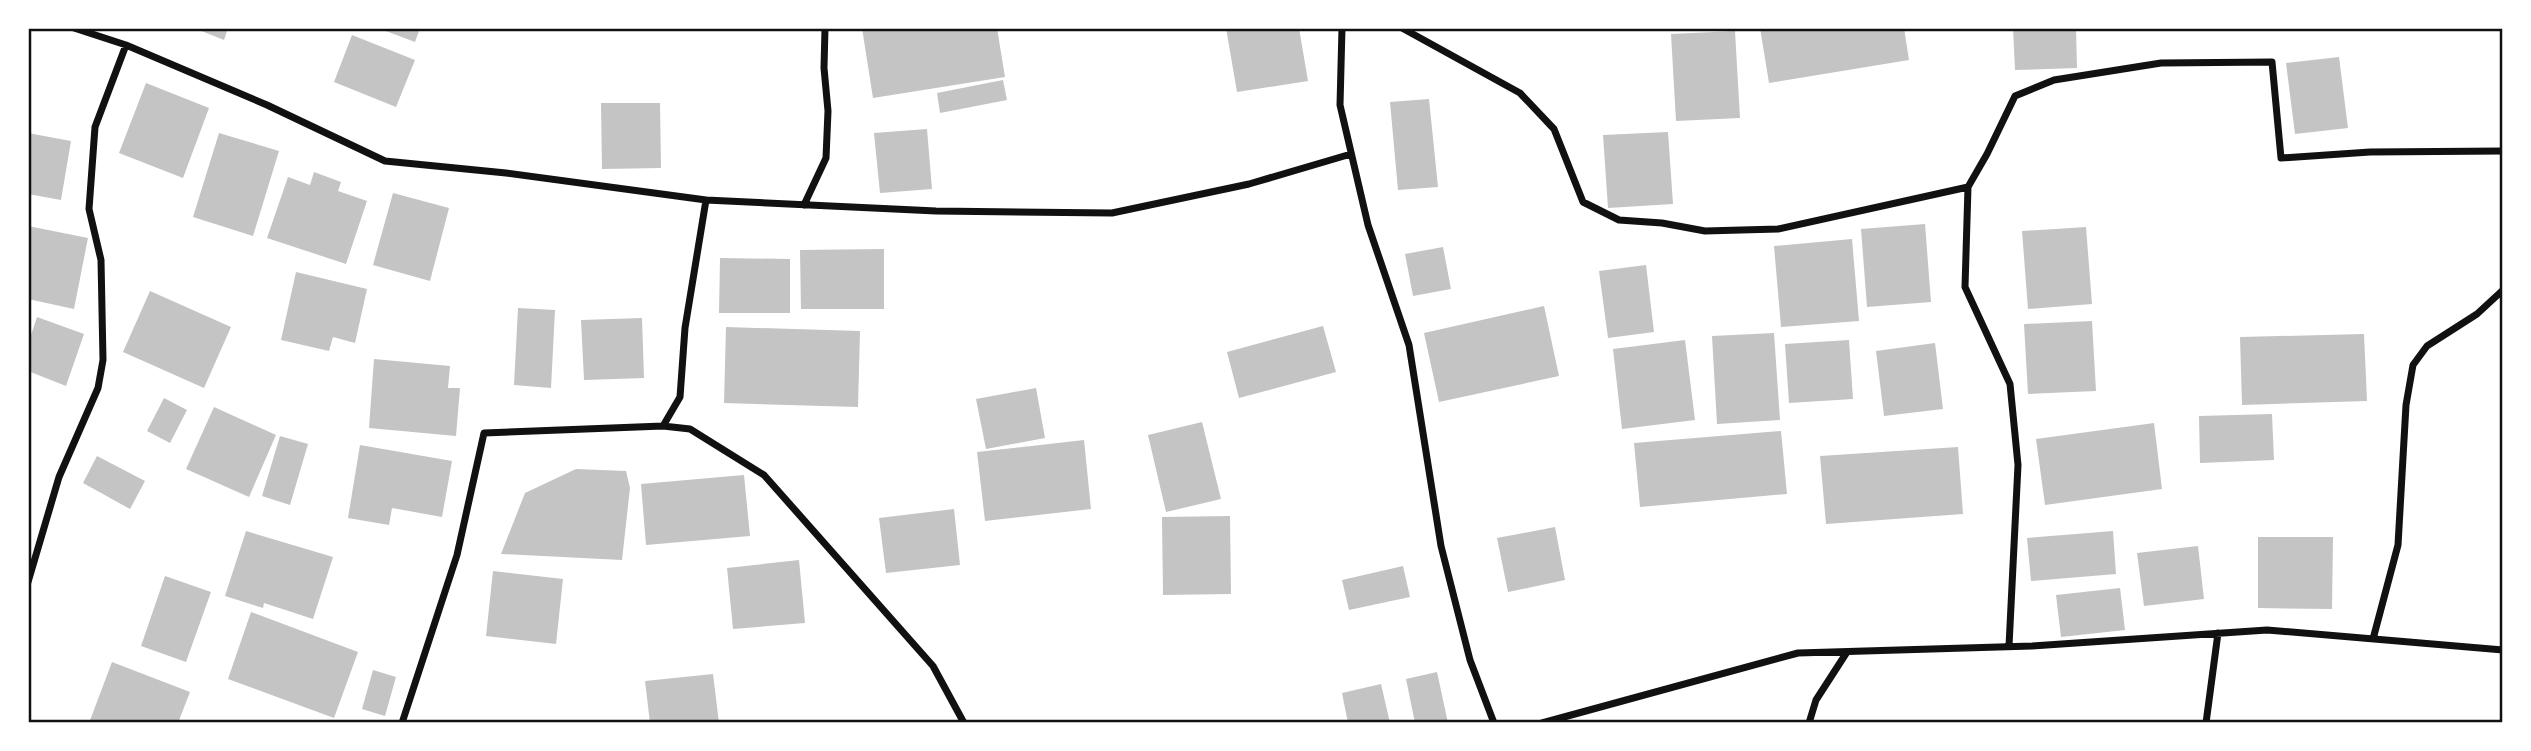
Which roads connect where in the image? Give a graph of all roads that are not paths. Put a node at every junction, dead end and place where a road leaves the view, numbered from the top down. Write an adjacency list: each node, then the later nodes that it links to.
1 (74, 28): 5 (street)
2 (825, 28): 10 (street)
3 (1342, 28): 7 (street)
4 (1402, 28): 8 (street)
5 (126, 45): 9 (street); 13 (street)
6 (2503, 151): 8 (street)
7 (1352, 154): 10 (street); 21 (street)
8 (1969, 187): 16 (street)
9 (706, 200): 10 (street); 12 (street)
10 (804, 205)
11 (2503, 290): 15 (street)
12 (663, 426): 19 (street); 20 (street)
13 (28, 582)
14 (2218, 633): 15 (street); 16 (street); 24 (street)
15 (2373, 639): 17 (street)
16 (2009, 646): 18 (street)
17 (2503, 650)
18 (1847, 652): 22 (street); 23 (street)
19 (402, 723)
20 (964, 723)
21 (1494, 723)
22 (1542, 723)
23 (1809, 723)
24 (2206, 723)

